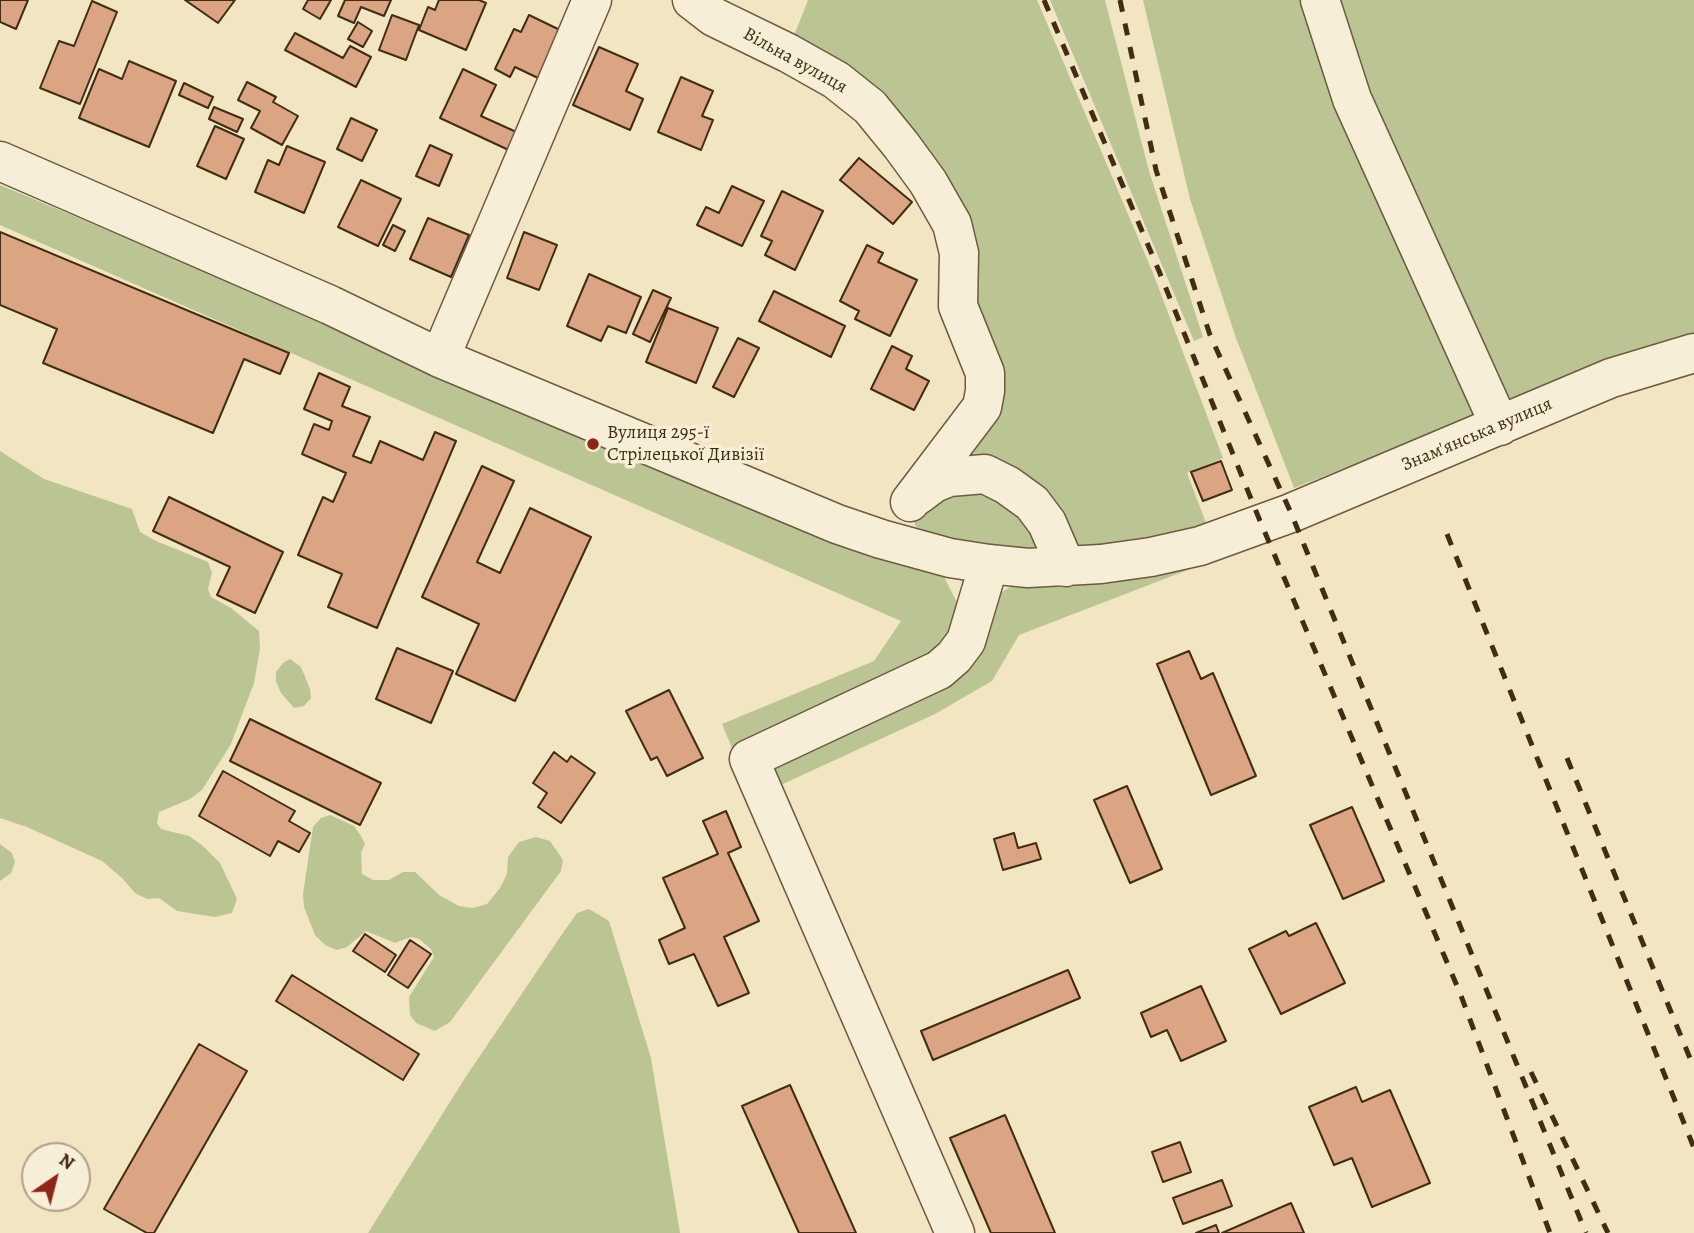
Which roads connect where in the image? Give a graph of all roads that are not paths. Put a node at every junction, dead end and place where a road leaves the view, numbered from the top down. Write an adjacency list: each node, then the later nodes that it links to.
1 (592, 0): 6 (street)
2 (692, 0): 8 (street, Вільна вулиця)
3 (1320, 0): 7 (street)
4 (0, 161): 6 (street, Знам'янська вулиця)
5 (1694, 352): 7 (street, Знам'янська вулиця)
6 (440, 358): 9 (street, Знам'янська вулиця)
7 (1500, 426): 11 (street, Знам'янська вулиця)
8 (910, 502): 9 (street, Вільна вулиця); 11 (street, Вільна вулиця)
9 (881, 540): 10 (street, Знам'янська вулиця)
10 (989, 565): 11 (street, Знам'янська вулиця); 12 (street)
11 (1066, 567)
12 (955, 1233)

